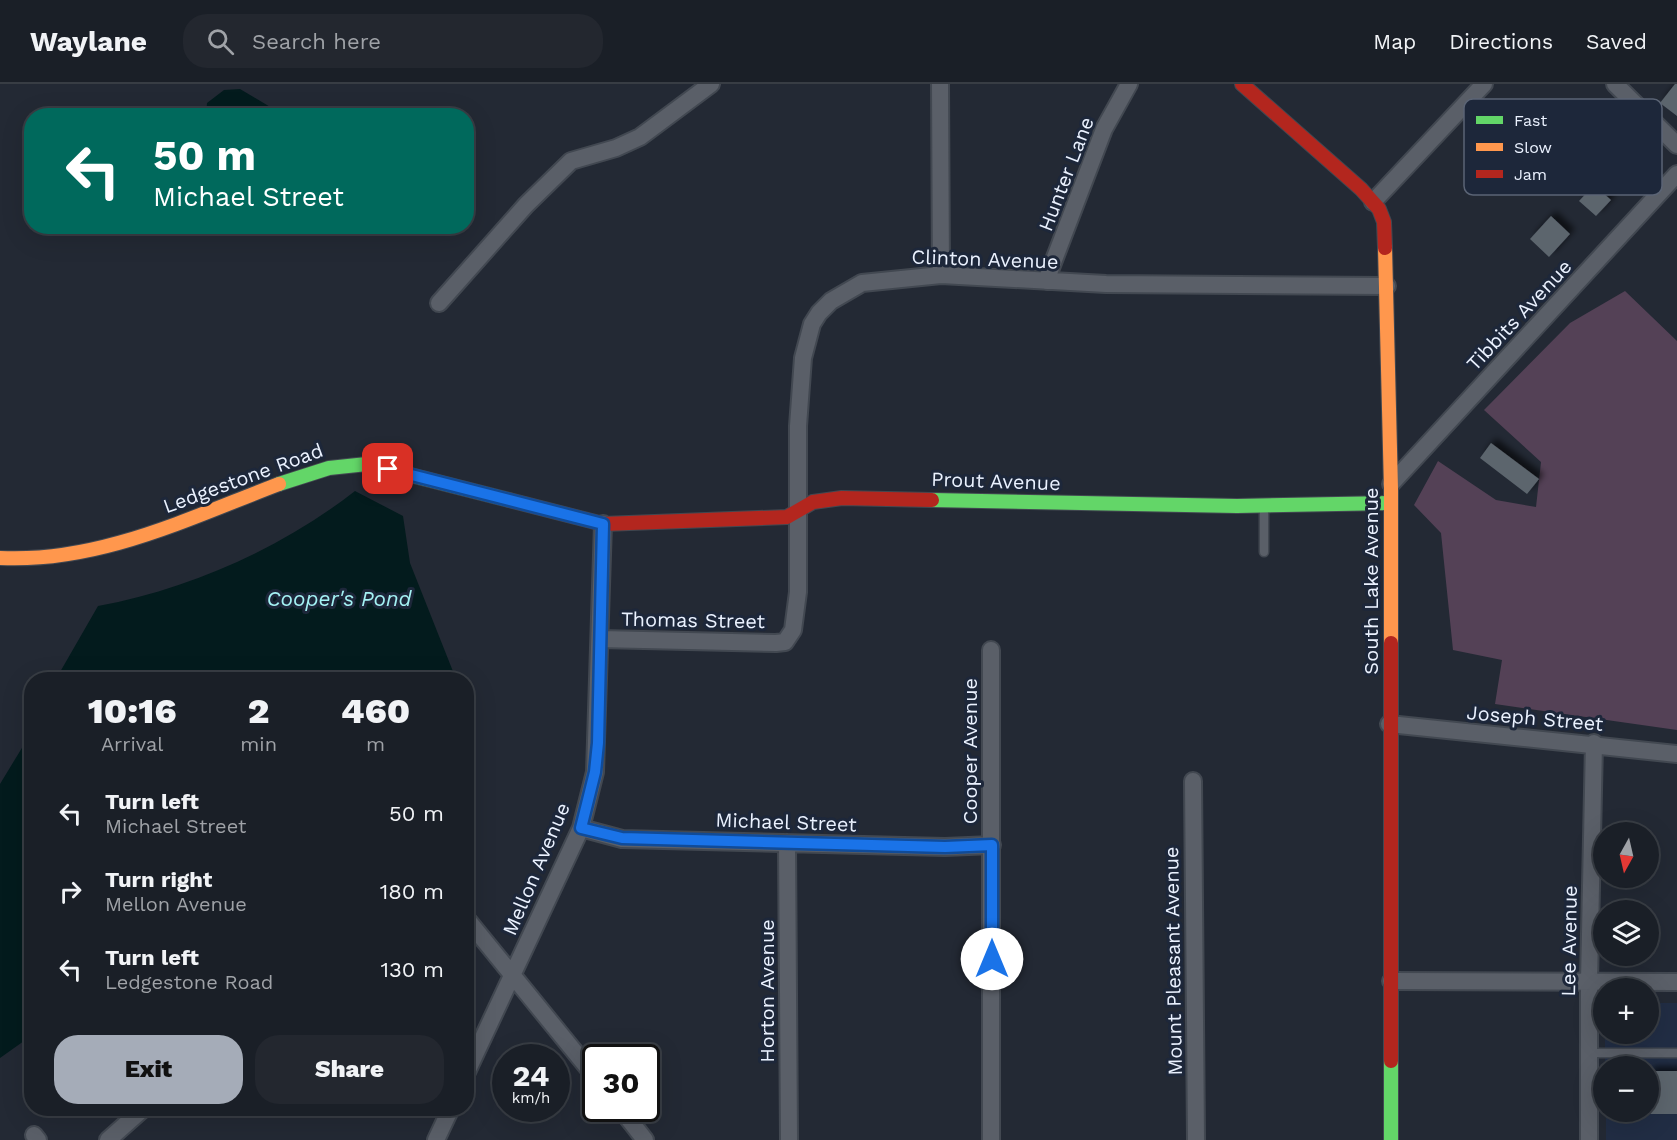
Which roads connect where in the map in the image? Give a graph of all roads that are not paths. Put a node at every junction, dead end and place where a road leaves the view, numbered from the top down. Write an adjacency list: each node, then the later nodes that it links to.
1 (711, 84): 19 (street)
2 (940, 84): 16 (street)
3 (1129, 84): 17 (street, Hunter Lane)
4 (1242, 84): 15 (street, South Lake Avenue)
5 (1485, 84): 7 (street)
6 (1615, 84): 8 (street)
7 (1471, 99)
8 (1630, 99)
9 (1464, 106): 15 (street)
10 (1662, 130): 11 (street)
11 (1677, 145)
12 (1677, 174): 13 (street, Tibbits Avenue)
13 (1662, 190)
14 (1658, 195): 20 (street, Tibbits Avenue)
15 (1373, 202): 18 (street, South Lake Avenue)
16 (941, 275): 17 (street, Clinton Avenue); 23 (street, Clinton Avenue)
17 (1046, 281): 18 (street, Clinton Avenue)
18 (1387, 286): 20 (street, South Lake Avenue)
19 (439, 303)
20 (1391, 484): 21 (street, South Lake Avenue)
21 (1391, 503): 22 (street, Prout Avenue); 30 (street, South Lake Avenue)
22 (1264, 506): 23 (street, Prout Avenue); 25 (lane)
23 (799, 511): 24 (street, Prout Avenue); 28 (street, Clinton Avenue)
24 (603, 524): 26 (street, Ledgestone Road); 27 (street, Mellon Avenue)
25 (1264, 552)
26 (0, 558)
27 (600, 639): 28 (street, Thomas Street); 34 (street, Mellon Avenue)
28 (785, 642)
29 (991, 650): 36 (street, Cooper Avenue)
30 (1389, 724): 31 (street, Joseph Street); 39 (street, South Lake Avenue)
31 (1594, 743): 32 (street, Joseph Street); 40 (street, Lee Avenue)
32 (1677, 754)
33 (1193, 781): 54 (street, Mount Pleasant Avenue)
34 (581, 828): 35 (street, Michael Street); 38 (street, Mellon Avenue)
35 (787, 843): 36 (street, Michael Street); 52 (street, Horton Avenue)
36 (992, 845): 53 (street, Cooper Avenue)
37 (474, 928): 38 (street)
38 (513, 974): 44 (street, Mellon Avenue); 45 (street)
39 (1391, 981): 40 (street); 55 (street, South Lake Avenue)
40 (1589, 982): 41 (street); 42 (street, Lee Avenue)
41 (1677, 982)
42 (1589, 1053): 43 (lane); 56 (street, Lee Avenue)
43 (1677, 1053)
44 (474, 1057)
45 (582, 1060)
46 (135, 1116): 49 (street)
47 (447, 1116): 50 (street)
48 (631, 1122): 51 (street)
49 (108, 1140)
50 (436, 1140)
51 (645, 1140)
52 (789, 1140)
53 (992, 1140)
54 (1196, 1140)
55 (1391, 1140)
56 (1589, 1140)

